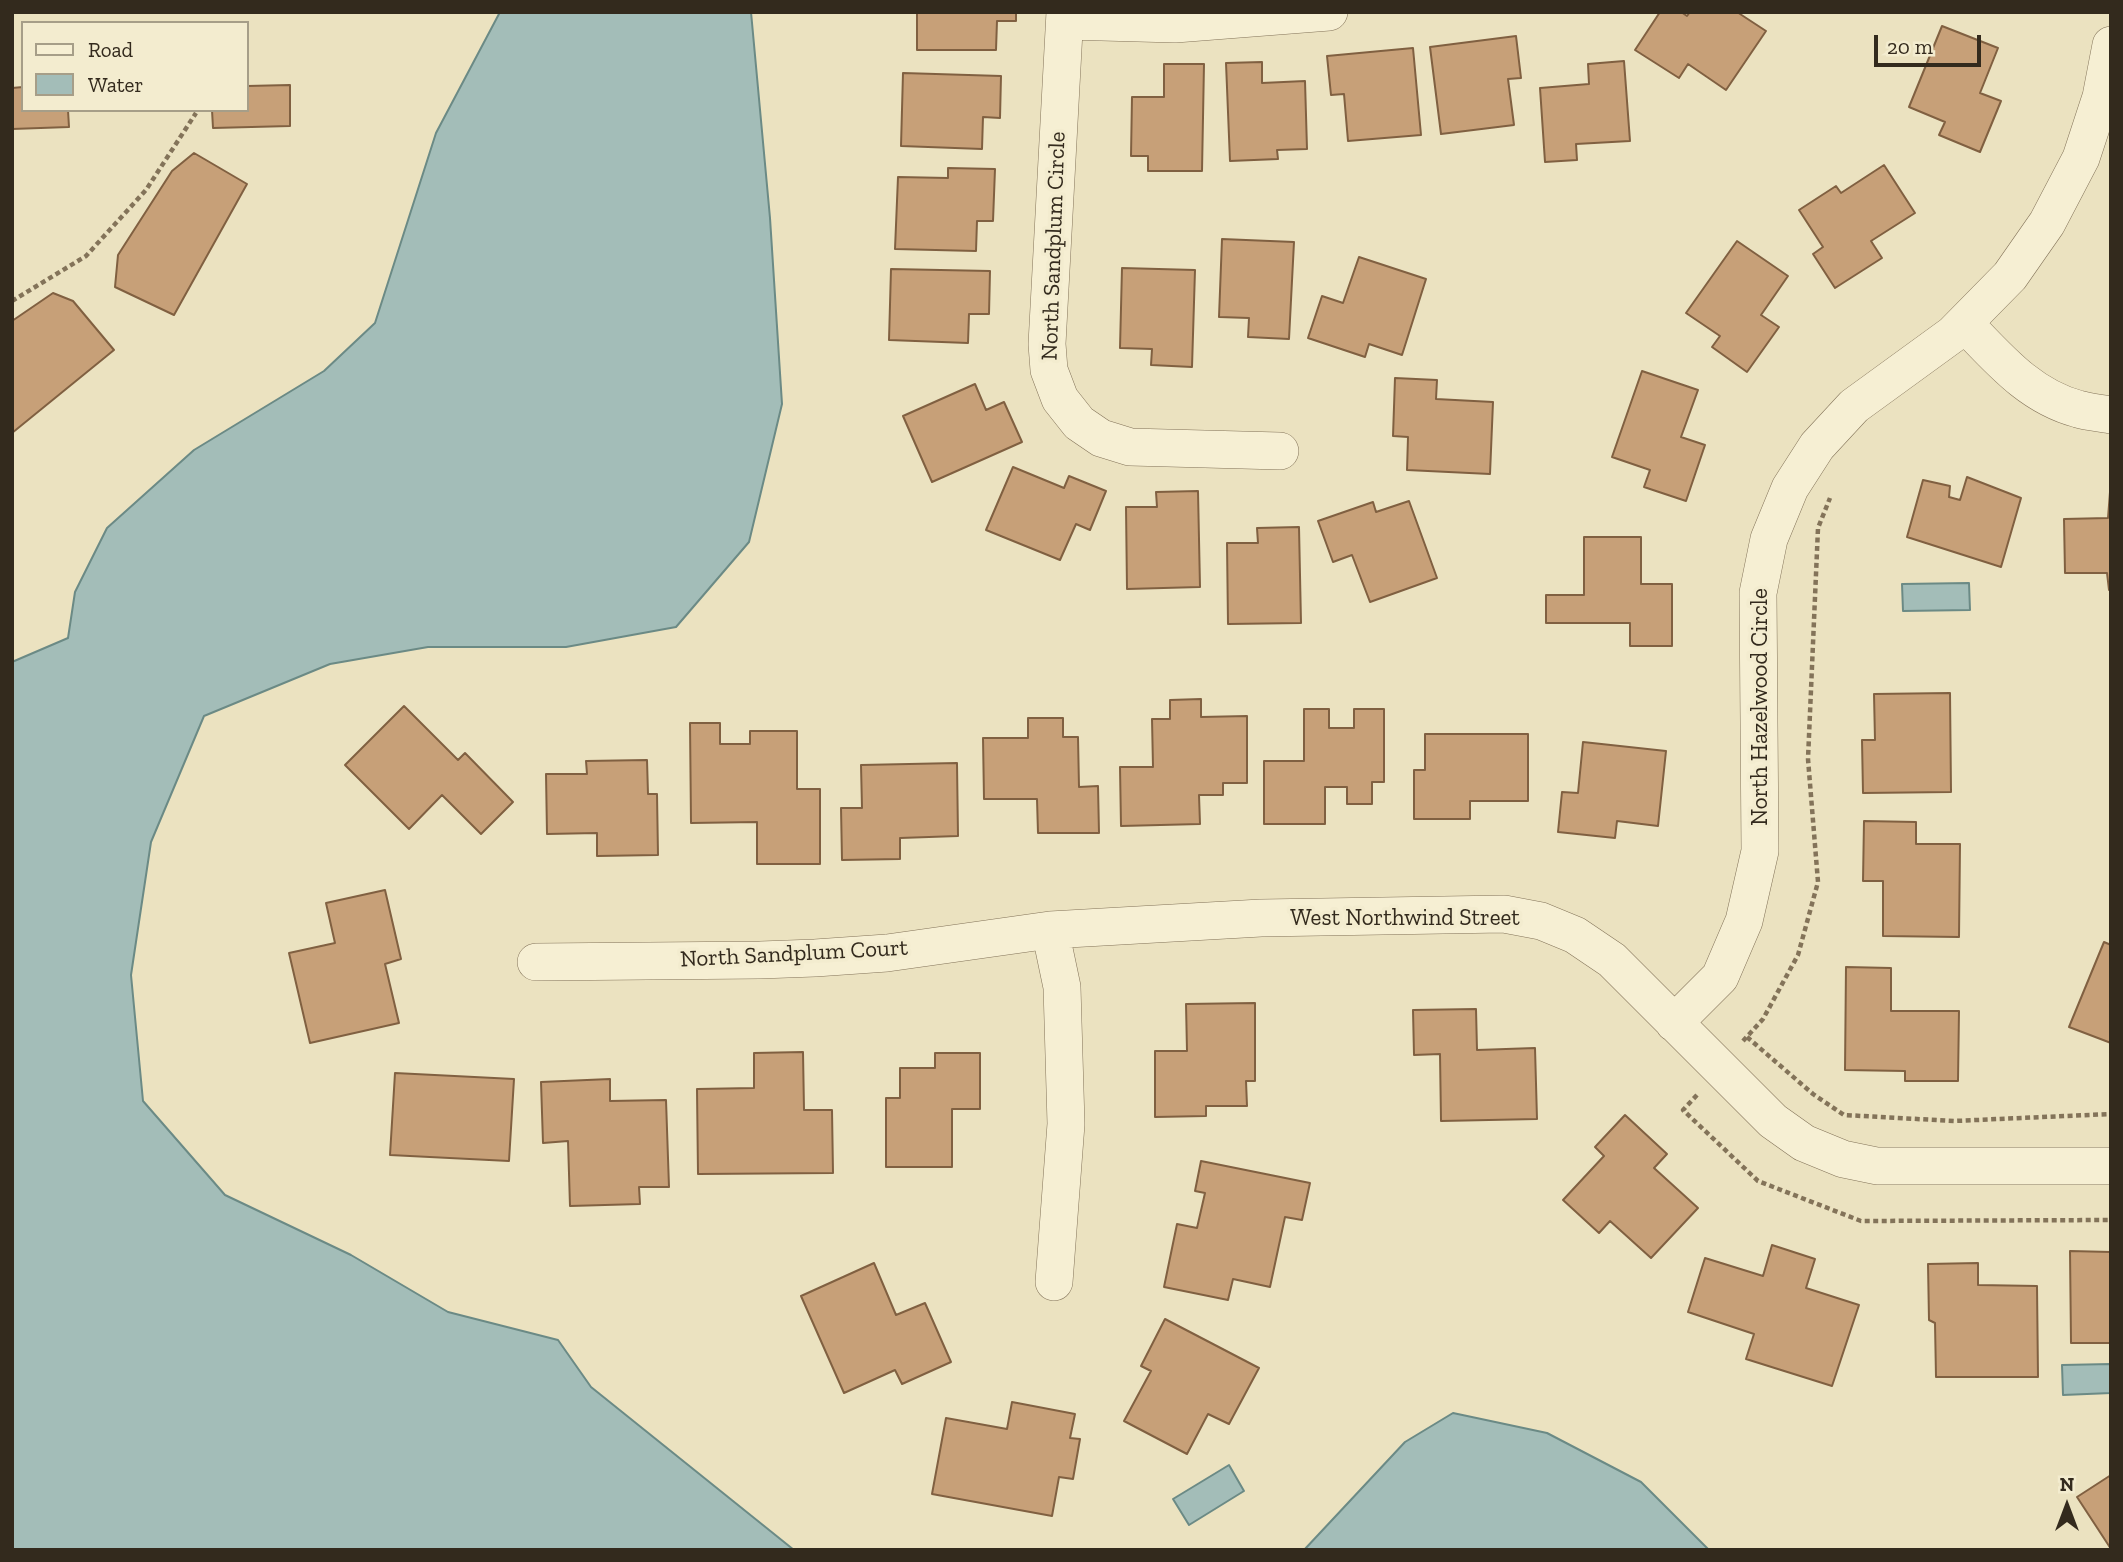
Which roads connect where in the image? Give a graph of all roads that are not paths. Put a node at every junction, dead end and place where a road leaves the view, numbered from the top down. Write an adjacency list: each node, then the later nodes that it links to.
1 (1329, 12): 2 (street)
2 (1065, 17): 6 (street, North Sandplum Circle)
3 (2111, 45): 4 (street, North Hazelwood Circle)
4 (1965, 323): 5 (street); 9 (street, North Hazelwood Circle)
5 (2111, 415)
6 (1280, 451)
7 (1050, 930): 8 (street, North Sandplum Court); 9 (street, West Northwind Street); 11 (street)
8 (536, 962)
9 (1674, 1023): 10 (street, West Northwind Street)
10 (2111, 1166)
11 (1054, 1282)

